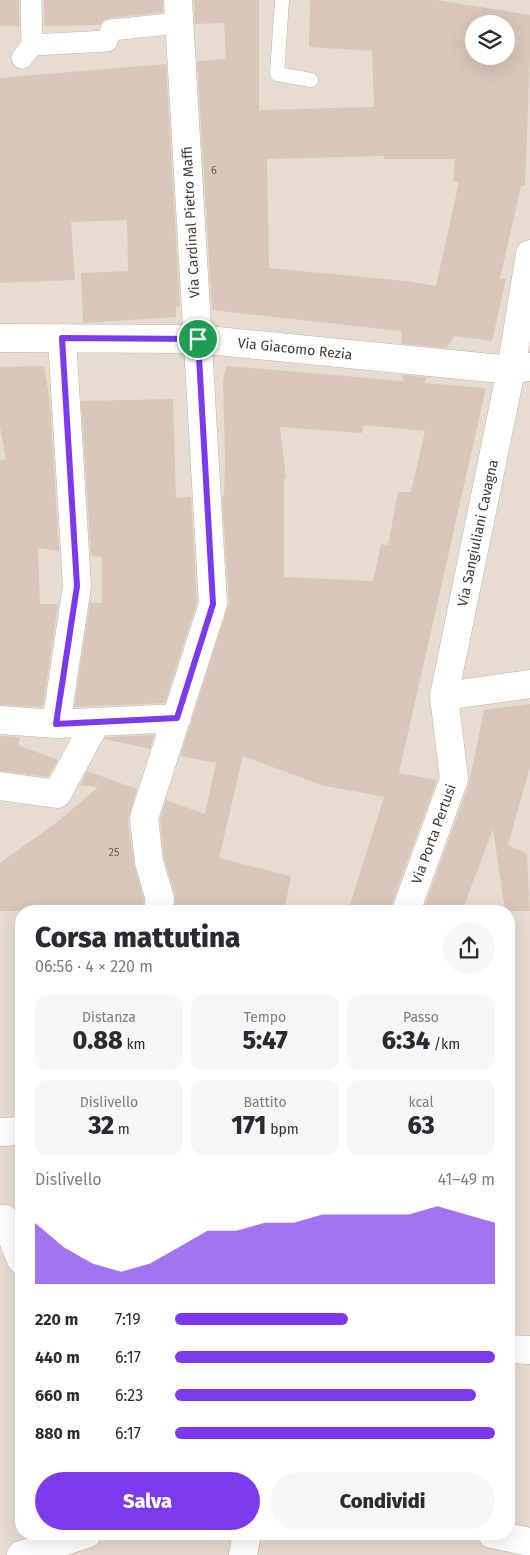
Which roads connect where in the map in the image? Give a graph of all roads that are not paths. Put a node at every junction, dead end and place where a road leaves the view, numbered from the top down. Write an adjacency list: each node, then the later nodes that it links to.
1 (31, 0): 3 (street)
2 (282, 0): 4 (lane)
3 (178, 12): 8 (street, Via Cardinal Pietro Maffi)
4 (311, 80)
5 (530, 254): 9 (street, Via Sangiuliani Cavagna)
6 (0, 338): 7 (street, Via Giacomo Rezia)
7 (62, 338): 8 (street, Via Giacomo Rezia); 15 (street)
8 (198, 339): 9 (street, Via Giacomo Rezia); 12 (street, Via Cardinal Pietro Maffi)
9 (521, 368): 11 (street, Via Sangiuliani Cavagna)
10 (530, 684): 11 (street)
11 (444, 696): 18 (street, Via Porta Pertusi)
12 (177, 718): 14 (street); 17 (street, Via Cardinal Pietro Maffi)
13 (0, 720): 15 (street)
14 (96, 722): 15 (street); 16 (street)
15 (56, 724)
16 (0, 786)
17 (159, 905)
18 (408, 905)
19 (0, 1132): 20 (street)
20 (15, 1132)
21 (0, 1219): 22 (street)
22 (15, 1245)
23 (515, 1349): 24 (street)
24 (530, 1350)
25 (515, 1539): 28 (street)
26 (68, 1540): 29 (street)
27 (246, 1540): 30 (street)
28 (530, 1542)
29 (21, 1555)
30 (243, 1555)

